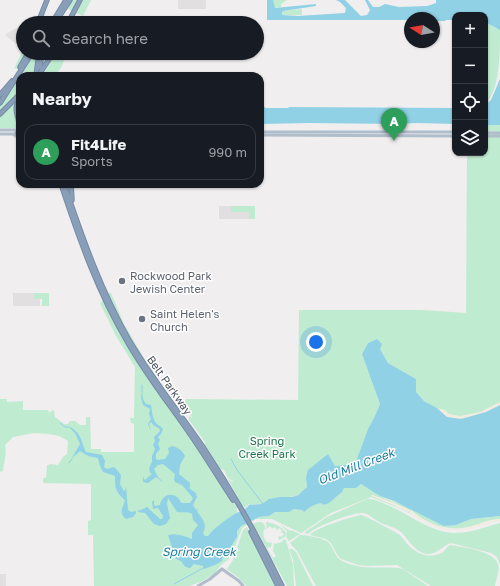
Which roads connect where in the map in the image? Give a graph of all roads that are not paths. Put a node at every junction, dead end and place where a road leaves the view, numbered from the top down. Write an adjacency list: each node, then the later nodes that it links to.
1 (47, 0): 5 (highway)
2 (66, 0): 6 (highway)
3 (70, 0): 7 (highway)
4 (80, 0): 8 (highway)
5 (41, 16)
6 (56, 16)
7 (60, 16)
8 (72, 16)
9 (24, 60): 13 (highway)
10 (28, 60): 14 (highway)
11 (41, 60): 15 (highway)
12 (49, 60): 16 (highway)
13 (17, 72)
14 (20, 72)
15 (40, 72)
16 (42, 72)
17 (16, 74): 19 (highway)
18 (16, 78): 22 (highway)
19 (13, 79): 20 (highway); 22 (highway)
20 (0, 95)
21 (16, 98): 23 (highway)
22 (0, 103)
23 (0, 114)
24 (0, 130): 25 (main road)
25 (16, 131)
26 (16, 132): 31 (main road)
27 (264, 132): 28 (main road)
28 (452, 132)
29 (488, 133): 33 (main road)
30 (0, 134): 31 (main road)
31 (10, 134): 36 (street)
32 (264, 135): 34 (main road)
33 (500, 135): 35 (main road)
34 (452, 136)
35 (488, 136)
36 (16, 137)
37 (62, 188): 41 (highway, Belt Parkway)
38 (65, 188): 40 (highway, Belt Parkway)
39 (71, 188): 40 (highway)
40 (76, 219): 41 (highway, Belt Parkway)
41 (101, 287): 42 (highway, Belt Parkway)
42 (251, 529): 47 (highway, Belt Parkway); 48 (highway, Belt Parkway)
43 (222, 569): 44 (main road); 45 (main road); 46 (main road)
44 (198, 586)
45 (203, 586)
46 (243, 586)
47 (278, 586)
48 (283, 586)

